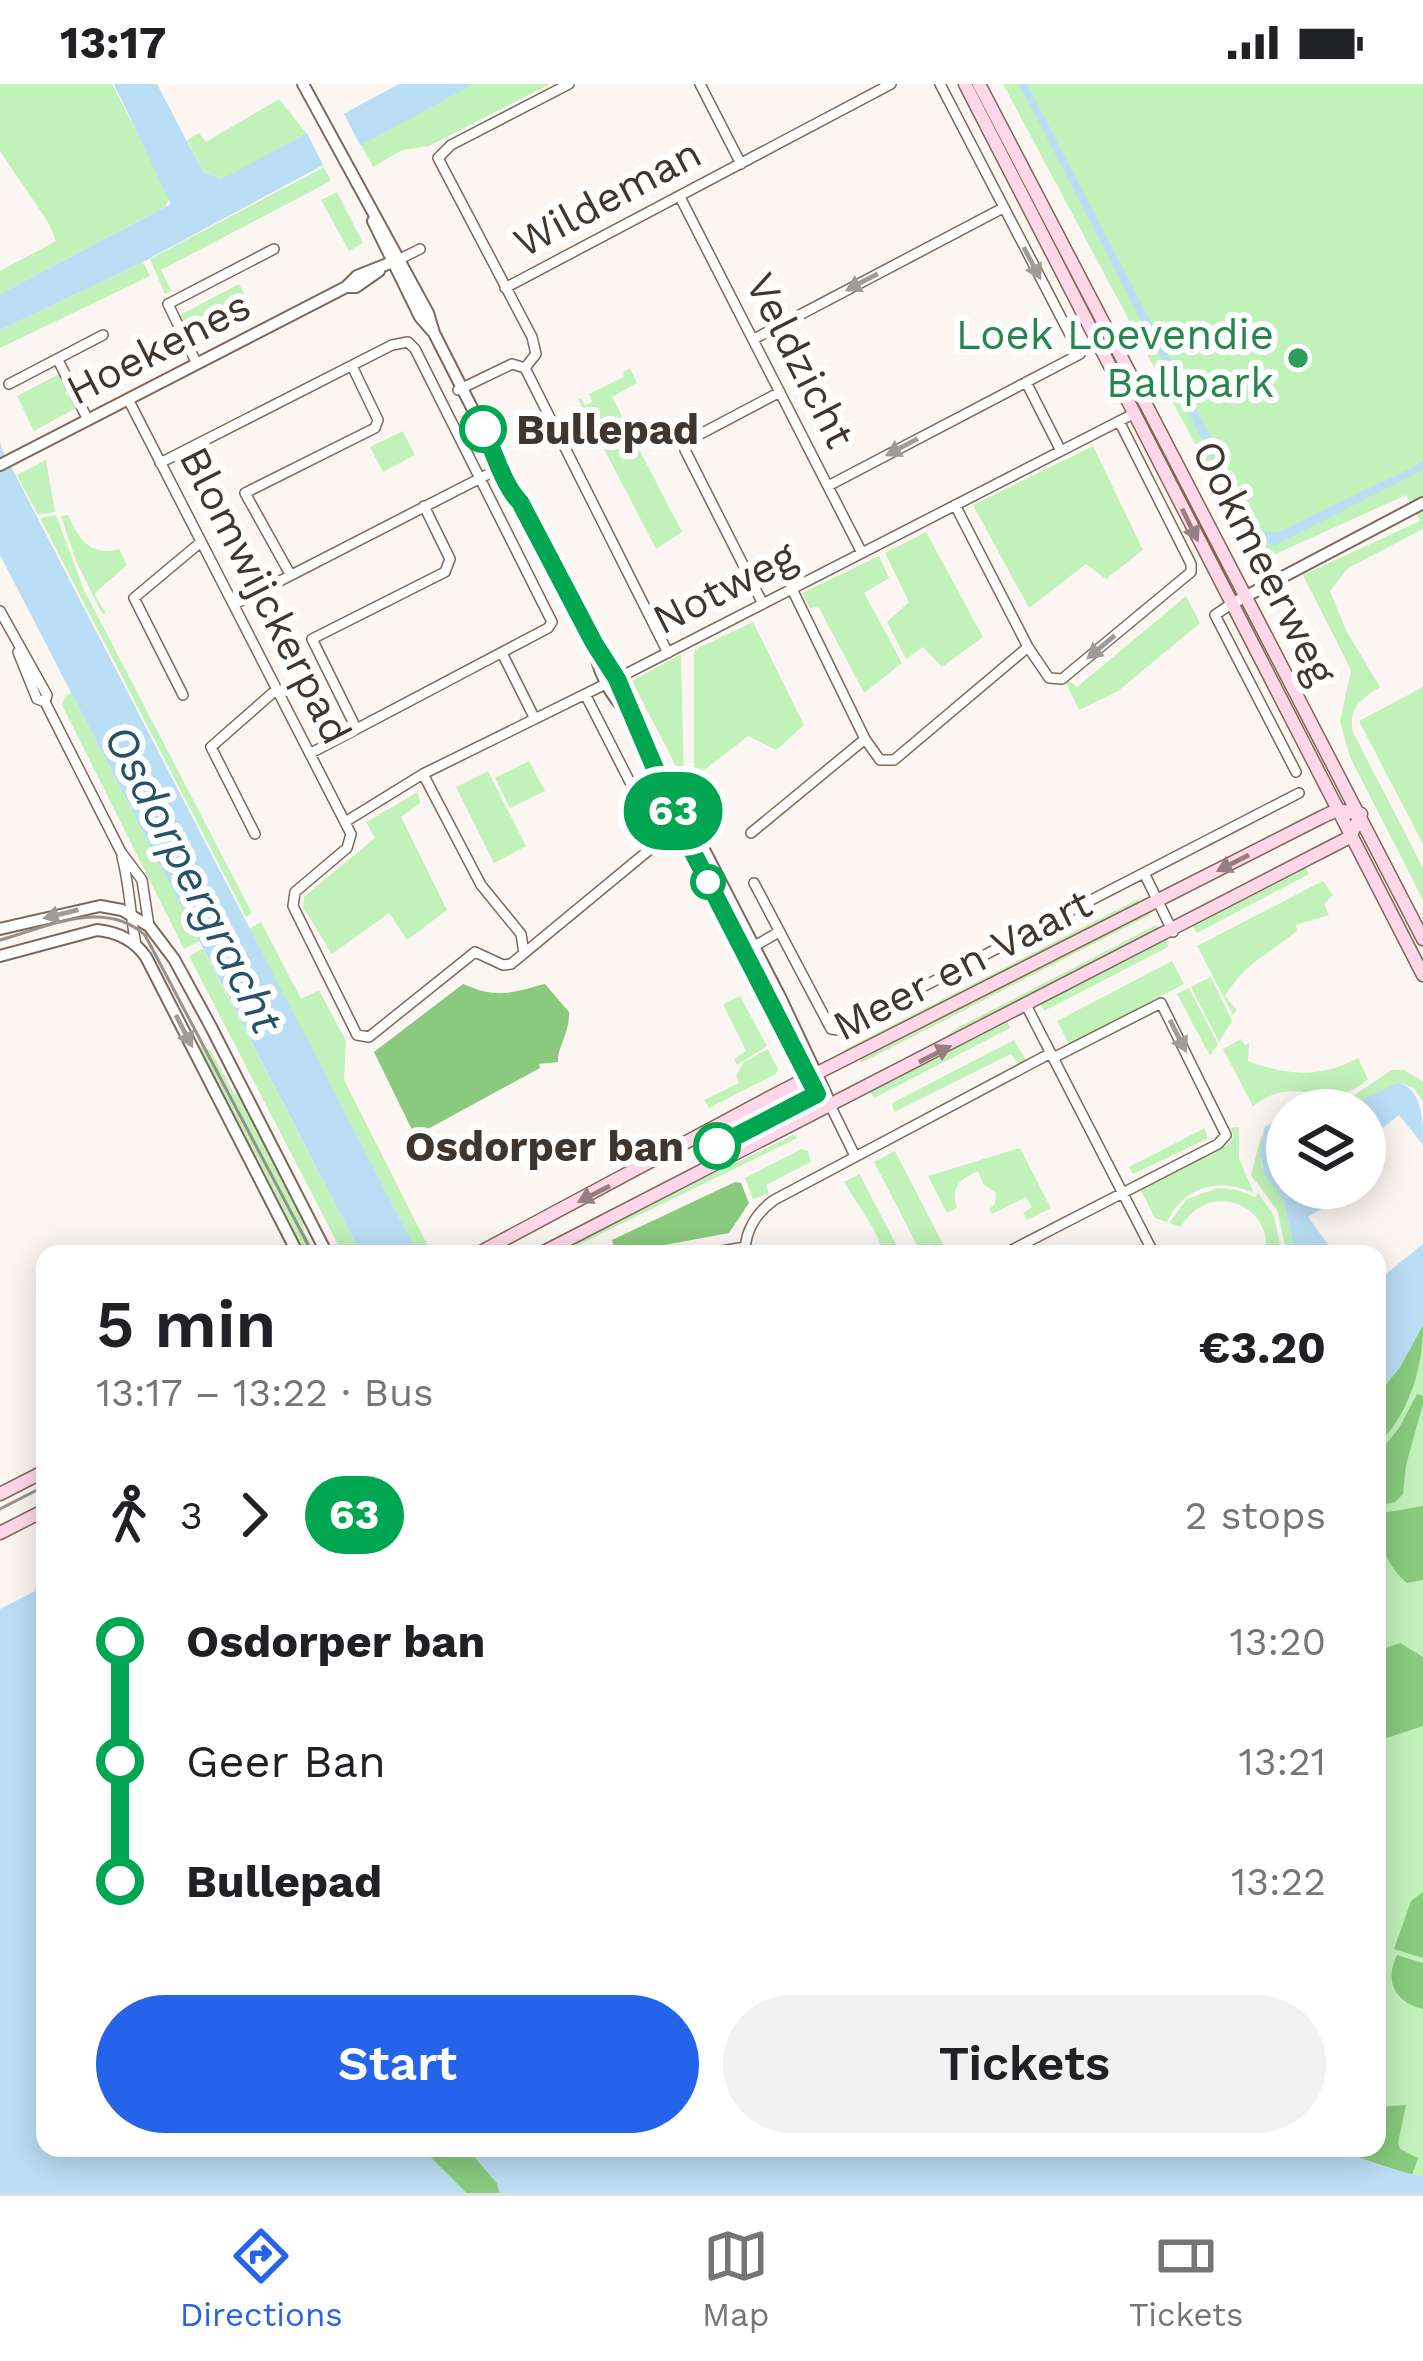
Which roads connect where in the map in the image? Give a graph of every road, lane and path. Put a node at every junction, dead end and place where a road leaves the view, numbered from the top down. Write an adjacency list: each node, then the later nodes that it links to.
1 (303, 84): 13 (street)
2 (569, 84): 14 (street)
3 (700, 84): 8 (street, Wildeman)
4 (891, 84): 8 (street, Wildeman)
5 (940, 84): 10 (street)
6 (965, 84): 26 (main road, Ookmeerweg)
7 (980, 84): 42 (main road, Ookmeerweg)
8 (741, 164): 9 (street, Wildeman)
9 (680, 197): 14 (street, Wildeman); 16 (street, Veldzicht)
10 (1003, 208): 16 (street, one-way to 16); 21 (street, one-way to 21)
11 (274, 249): 18 (street)
12 (420, 249): 13 (street)
13 (391, 264): 18 (street, Hoekenes); 23 (street)
14 (505, 288): 20 (street)
15 (103, 335): 17 (street)
16 (754, 339): 24 (street, Veldzicht)
17 (58, 360): 22 (street); 27 (street)
18 (196, 364): 25 (street, Hoekenes)
19 (352, 366): 31 (street); 33 (street); 40 (street)
20 (525, 368): 23 (street); 50 (street)
21 (1027, 382): 29 (street); 34 (street, one-way to 34)
22 (9, 384)
23 (460, 389): 32 (street)
24 (780, 392): 34 (street, Veldzicht); 44 (street)
25 (128, 399): 27 (street, Hoekenes); 31 (street, Blomwijckerpad)
26 (1135, 412): 28 (street, Notweg); 45 (main road, Ookmeerweg, one-way to 45)
27 (88, 420): 30 (street, Hoekenes)
28 (1119, 421): 29 (street, Notweg); 48 (street, Ookmeerweg, one-way to 48)
29 (1061, 451): 37 (street, Notweg)
30 (4, 463)
31 (160, 463): 38 (street, Blomwijckerpad)
32 (502, 466): 33 (street); 51 (street)
33 (481, 478): 36 (street); 49 (street)
34 (828, 486): 39 (street, Veldzicht)
35 (1423, 503): 42 (street)
36 (424, 506): 40 (street); 56 (street)
37 (955, 506): 39 (street, Notweg); 48 (street)
38 (201, 542): 43 (street, Blomwijckerpad); 54 (street)
39 (862, 553): 41 (street, Notweg)
40 (290, 574): 43 (street)
41 (792, 589): 44 (street, Notweg); 57 (street)
42 (1246, 597): 45 (street); 63 (main road, Ookmeerweg)
43 (235, 604): 52 (street, Blomwijckerpad)
44 (763, 604): 50 (street, Notweg)
45 (1231, 604): 59 (street, Ookmeerweg); 62 (main road, Ookmeerweg)
46 (0, 611): 47 (street)
47 (8, 638): 70 (street)
48 (1028, 647): 57 (street)
49 (502, 652): 55 (street); 56 (street)
50 (668, 652): 51 (street, Notweg)
51 (612, 681): 53 (street, Notweg); 64 (street)
52 (278, 689): 58 (street, Blomwijckerpad); 67 (street)
53 (585, 694): 55 (street, Notweg); 69 (street)
54 (183, 695)
55 (535, 719): 60 (street, Notweg)
56 (356, 728): 58 (street)
57 (865, 739): 66 (street)
58 (311, 753): 65 (street, Blomwijckerpad)
59 (1296, 772)
60 (423, 774): 65 (street, Notweg); 82 (street)
61 (1299, 793): 71 (street, Meer en Vaart)
62 (1337, 810): 63 (main road); 68 (main road, Ookmeerweg); 73 (main road, Meer en Vaart, one-way to 73)
63 (1361, 814): 68 (main road); 79 (main road, Ookmeerweg)
64 (683, 821): 69 (street); 81 (street)
65 (345, 822): 82 (street, Blomwijckerpad)
66 (751, 833)
67 (255, 834)
68 (1350, 837): 78 (main road, Meer en Vaart); 84 (main road, Ookmeerweg)
69 (661, 841): 82 (street)
70 (121, 852): 74 (street); 75 (street)
71 (1144, 873): 73 (street, Meer en Vaart); 77 (street, Meer en Vaart)
72 (754, 883): 77 (street)
73 (1158, 902): 78 (street, Meer en Vaart); 87 (main road, Meer en Vaart)
74 (129, 913): 75 (street); 76 (street, one-way to 76); 80 (street)
75 (149, 926): 92 (street)
76 (0, 929)
77 (779, 932): 81 (street)
78 (1173, 932): 85 (main road, Meer en Vaart)
79 (1423, 939)
80 (136, 945): 83 (street); 91 (street, one-way to 91)
81 (749, 950): 87 (street)
82 (524, 953)
83 (0, 956)
84 (1423, 975)
85 (1027, 1007): 86 (street); 88 (main road, Meer en Vaart, one-way to 85)
86 (1052, 1056): 89 (street); 90 (street); 90 (street, one-way to 90)
87 (813, 1076): 88 (street); 93 (main road, Meer en Vaart, one-way to 93)
88 (831, 1107): 89 (street, Meer en Vaart); 94 (main road, Meer en Vaart)
89 (855, 1156): 95 (street)
90 (1122, 1193): 96 (street); 97 (street)
91 (293, 1245)
92 (322, 1245)
93 (495, 1245)
94 (559, 1245)
95 (746, 1245)
96 (1021, 1245)
97 (1149, 1245)
98 (36, 1476): 99 (main road)
99 (0, 1494)
100 (36, 1515): 101 (main road)
101 (0, 1533)

